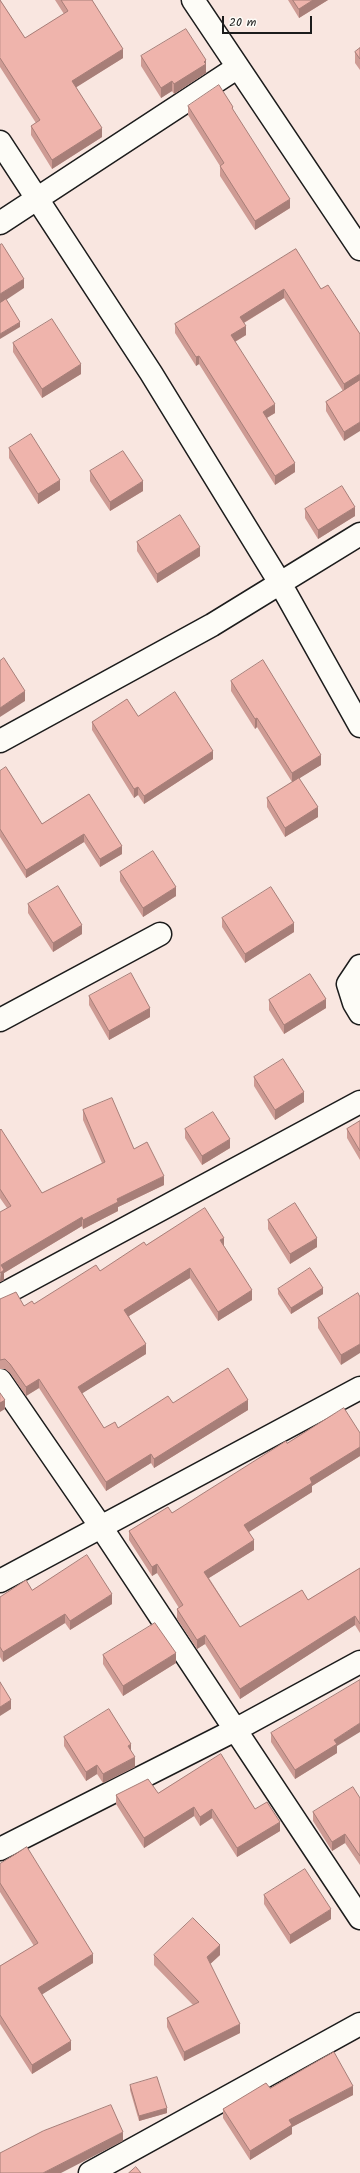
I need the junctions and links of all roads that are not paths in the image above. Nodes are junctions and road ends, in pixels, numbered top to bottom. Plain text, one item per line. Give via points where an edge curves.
1 (193, 0) edge
2 (238, 67) junction
3 (0, 142) edge
4 (36, 200) junction
5 (0, 224) edge
6 (360, 249) edge
7 (360, 534) edge
8 (280, 583) junction
9 (360, 726) edge
10 (0, 741) edge
11 (160, 934) dead end
12 (360, 966) edge
13 (360, 1013) edge
14 (0, 1020) edge
15 (360, 1102) edge
16 (0, 1296) edge
17 (0, 1380) edge
18 (360, 1388) edge
19 (101, 1527) junction
20 (0, 1581) edge
21 (360, 1662) edge
22 (234, 1730) junction
23 (0, 1849) edge
24 (359, 1916) edge
25 (360, 2024) edge
26 (90, 2173) edge

1 - 2 street
2 - 4 street
2 - 6 street
3 - 4 street
4 - 5 street
4 - 8 street via 151,373
7 - 8 street
8 - 9 street
8 - 10 street via 212,625
11 - 14 street
12 - 13 street via 348,984
15 - 16 street
17 - 19 street
18 - 19 street
19 - 20 street
19 - 22 street
21 - 22 street
22 - 23 street
22 - 24 street
25 - 26 street

